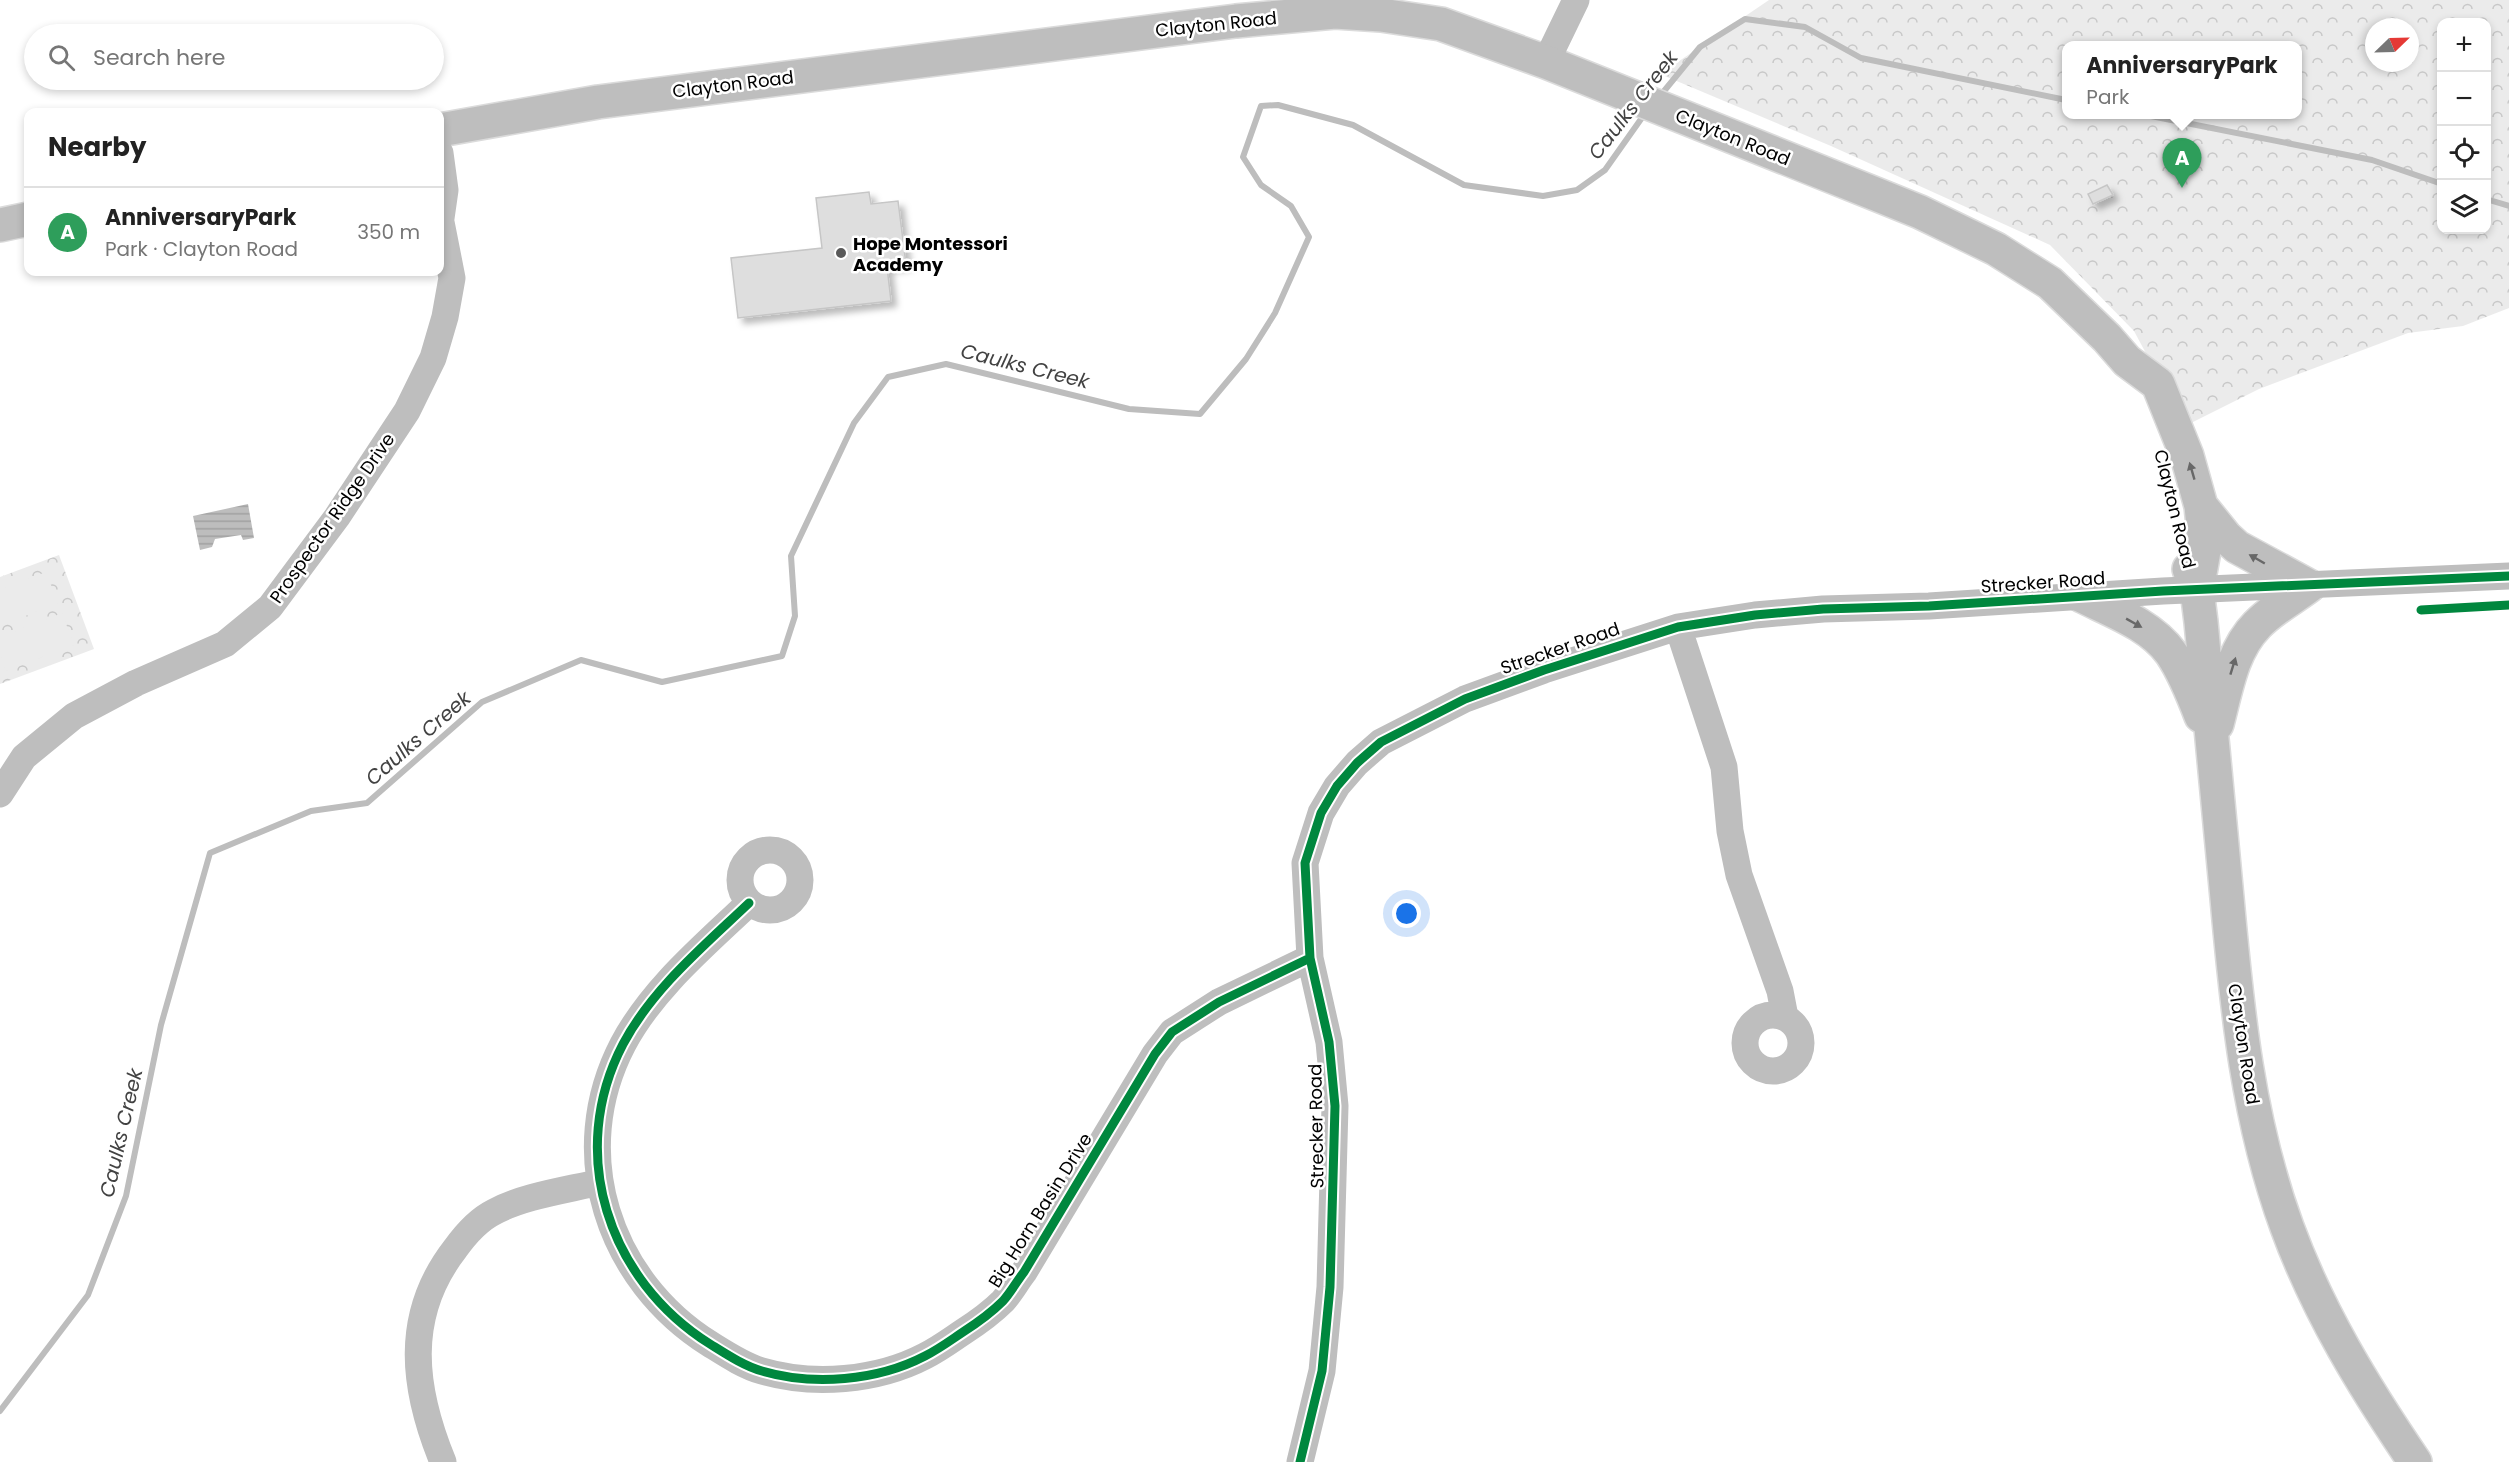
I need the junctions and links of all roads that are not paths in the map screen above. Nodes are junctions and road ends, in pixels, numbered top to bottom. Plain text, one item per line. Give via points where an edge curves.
1 (1576, 0) edge
2 (1546, 62) junction
3 (444, 129) edge
4 (24, 220) edge
5 (0, 225) edge
6 (444, 236) edge
7 (2127, 361) junction
8 (2201, 506) junction
9 (2509, 576) edge
10 (2309, 586) junction
11 (2197, 590) junction
12 (2082, 596) junction
13 (1678, 627) junction
14 (2212, 743) junction
15 (0, 794) edge
16 (749, 903) dead end
17 (1310, 958) junction
18 (1785, 1017) dead end
19 (600, 1182) junction
20 (443, 1462) edge
21 (1300, 1462) edge
22 (2415, 1462) edge

1 - 2 street
2 - 3 main road, Clayton Road via 1441,24 1335,12 1236,21 598,102
2 - 7 main road, Clayton Road via 1920,212 1996,249 2050,283
4 - 5 main road
6 - 15 street, Prospector Ridge Drive via 453,278 433,358 401,421 270,607 225,644 74,716 24,757
8 -> 7 main road, Clayton Road via 2187,456 2158,384
7 - 11 main road, Clayton Road via 2167,463 2178,502 2183,548
10 -> 8 main road via 2237,546
8 - 11 main road, Clayton Road via 2205,545
9 - 10 street, Strecker Road
10 - 11 street, Strecker Road
14 -> 10 main road via 2235,658 2249,633
11 - 12 street, Strecker Road
11 - 14 main road, Clayton Road
12 - 13 street, Strecker Road via 1823,609
12 -> 14 main road via 2140,625 2171,653
13 - 17 street, Strecker Road via 1465,699 1381,742 1357,763 1321,813 1305,863
13 - 18 street via 1724,767 1739,875 1780,991
14 - 22 main road, Clayton Road via 2236,1000 2262,1146 2287,1226 2323,1312 2363,1385
16 - 19 street, Big Horn Basin Drive via 668,980 622,1045 601,1103 597,1139
17 - 19 street, Big Horn Basin Drive via 1220,1002 1172,1032 1003,1301 924,1357 882,1372 800,1379 759,1371 691,1332 641,1282 622,1251 608,1218
17 - 21 street, Strecker Road via 1329,1042 1335,1106 1335,1186 1322,1371
19 - 20 street via 493,1212 478,1223 444,1264 421,1322 418,1351 422,1405

